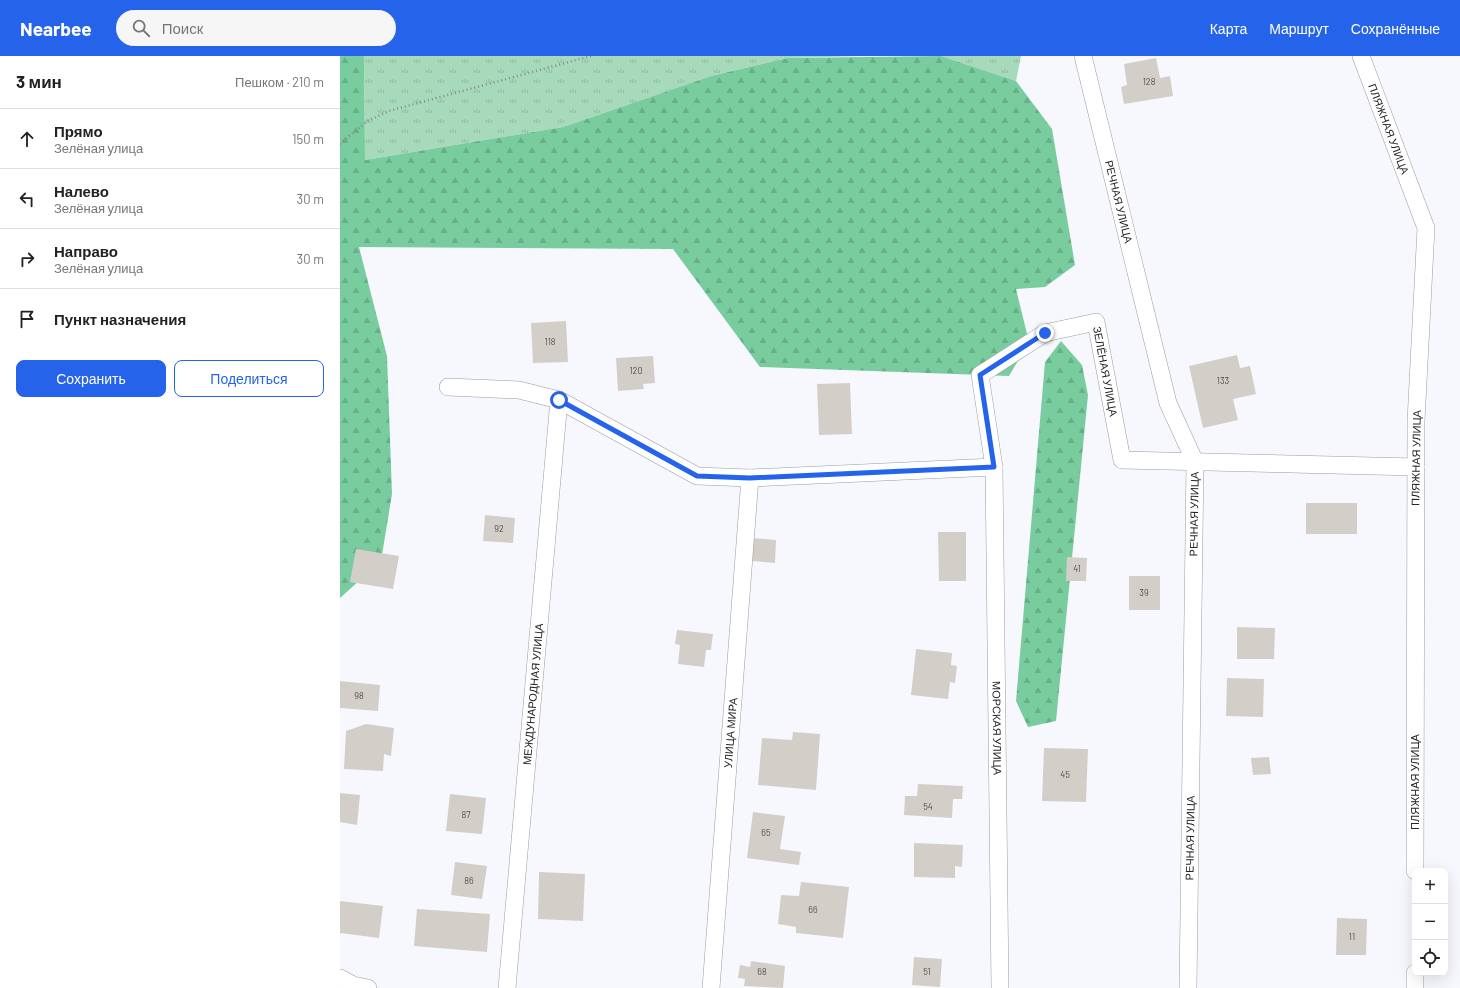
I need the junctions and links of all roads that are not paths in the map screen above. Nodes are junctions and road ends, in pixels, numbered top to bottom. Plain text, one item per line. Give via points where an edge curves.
1 (1083, 56) edge
2 (1361, 56) edge
3 (448, 387) dead end
4 (559, 400) junction
5 (1195, 462) junction
6 (994, 467) junction
7 (1416, 467) junction
8 (750, 478) junction
9 (1415, 868) edge
10 (1415, 976) edge
11 (340, 978) edge
12 (368, 988) edge
13 (507, 988) edge
14 (711, 988) edge
15 (1000, 988) edge
16 (1188, 988) edge
17 (1415, 988) edge

1 - 5 street, РЕЧНАЯ УЛИЦА via 1168,403
2 - 7 street, ПЛЯЖНАЯ УЛИЦА via 1426,228
3 - 4 street via 519,390
4 - 8 street via 697,476
4 - 13 street, МЕЖДУНАРОДНАЯ УЛИЦА
5 - 6 street, ЗЕЛЁНАЯ УЛИЦА via 1122,460 1096,322 1045,333 980,375
5 - 7 street, ЗЕЛЁНАЯ УЛИЦА
5 - 16 street, РЕЧНАЯ УЛИЦА
6 - 8 street
6 - 15 street, МОРСКАЯ УЛИЦА
7 - 9 street, ПЛЯЖНАЯ УЛИЦА
8 - 14 street, УЛИЦА МИРА
10 - 17 street
11 - 12 street via 353,985

